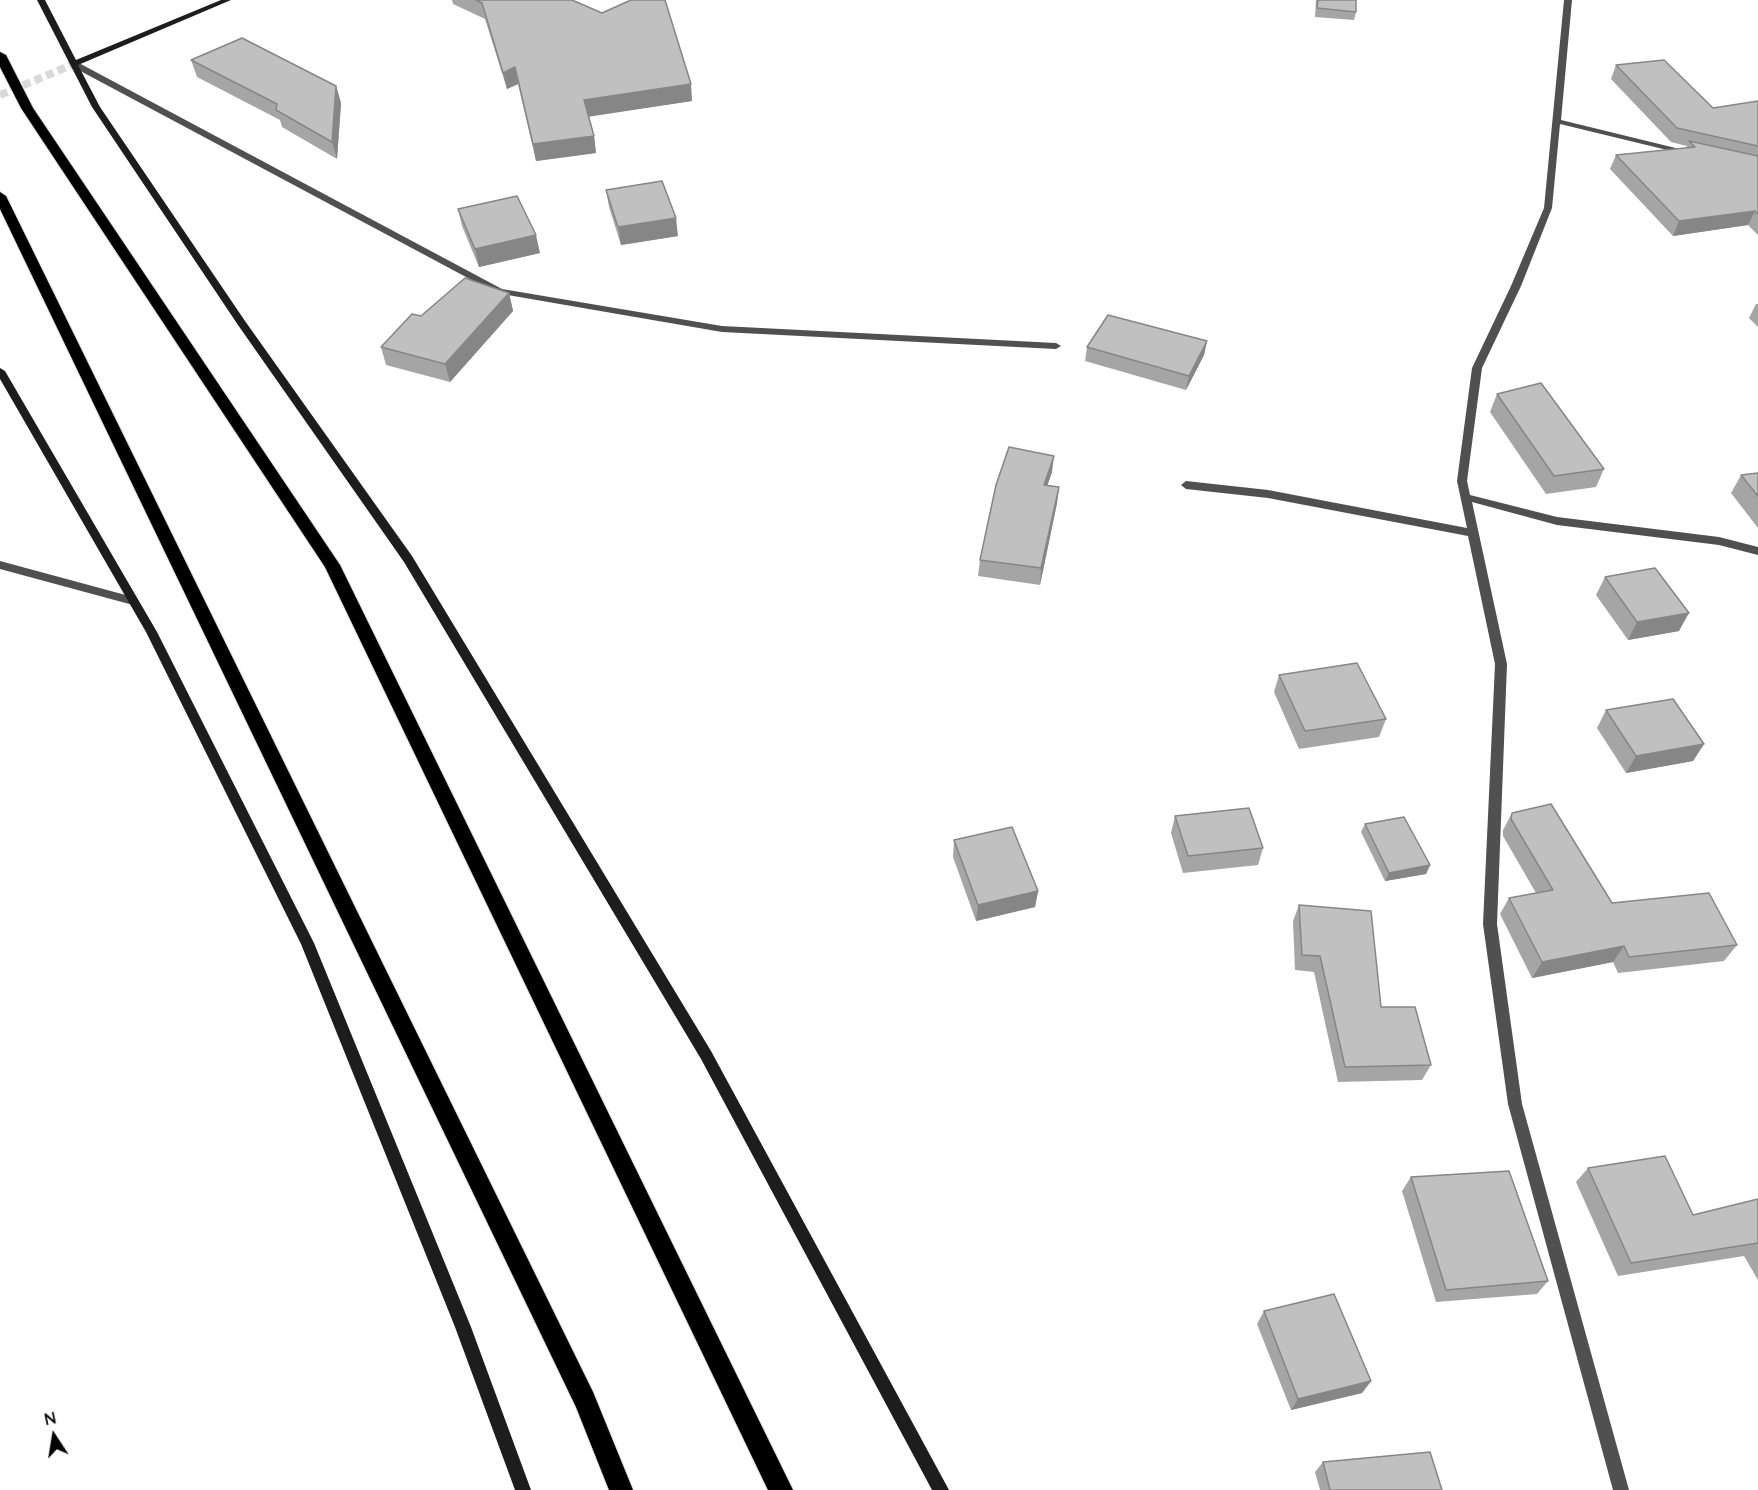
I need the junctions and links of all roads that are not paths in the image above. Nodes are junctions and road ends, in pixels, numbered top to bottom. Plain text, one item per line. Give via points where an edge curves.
1 (41, 0) edge
2 (227, 0) edge
3 (1568, 0) edge
4 (0, 55) edge
5 (74, 64) junction
6 (1556, 121) junction
7 (1702, 155) edge
8 (0, 196) edge
9 (1056, 346) dead end
10 (0, 371) edge
11 (1186, 485) dead end
12 (1465, 497) junction
13 (1472, 533) junction
14 (1758, 551) edge
15 (0, 565) edge
16 (133, 601) junction
17 (524, 1490) edge
18 (621, 1490) edge
19 (781, 1490) edge
20 (941, 1490) edge
21 (1622, 1490) edge

1 - 5 street
2 - 5 street
3 - 6 street
4 - 19 highway via 27,108 332,565
5 - 9 street via 499,291 722,330
5 - 20 street via 96,107 241,323 408,559 706,1055
6 - 7 street
6 - 12 street via 1548,208 1477,368 1462,481
8 - 18 highway via 585,1400
10 - 16 street
11 - 13 street via 1268,494
12 - 13 street
12 - 14 street via 1557,521 1719,541
13 - 21 street via 1501,664 1490,924 1515,1104
15 - 16 street
16 - 17 street via 308,943 463,1327

